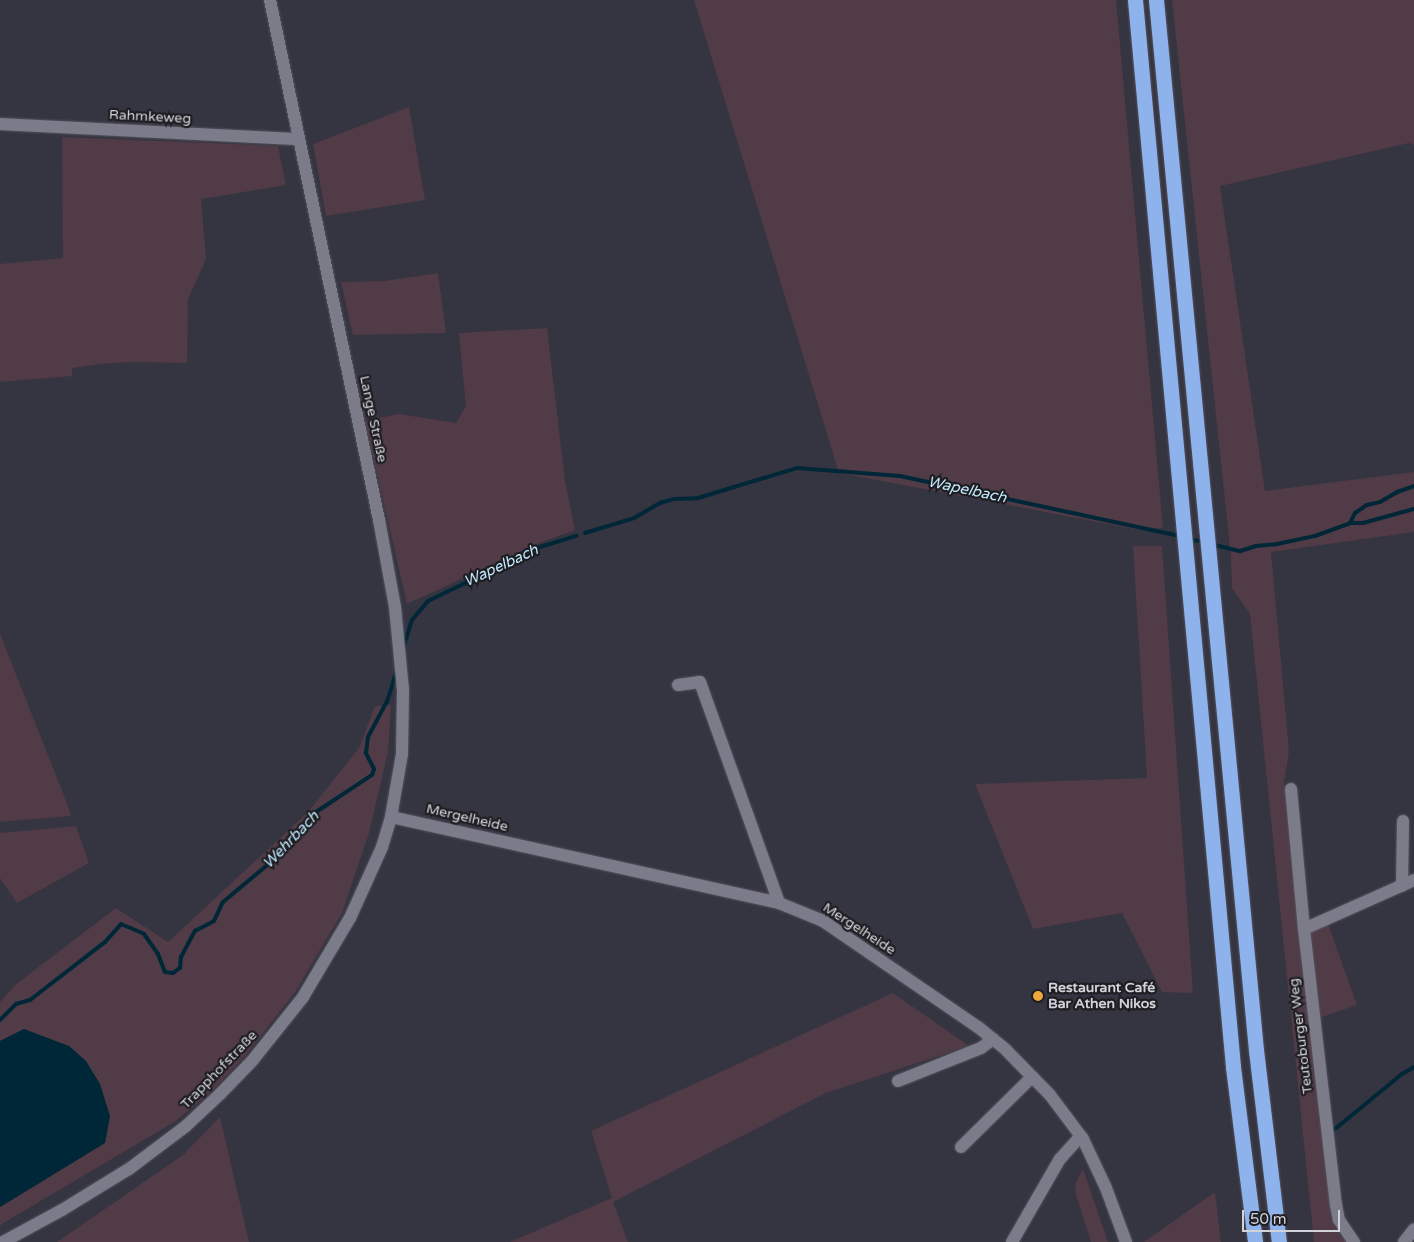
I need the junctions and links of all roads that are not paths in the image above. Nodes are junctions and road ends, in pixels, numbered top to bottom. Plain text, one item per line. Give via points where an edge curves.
1 (270, 0) edge
2 (1135, 0) edge
3 (1156, 0) edge
4 (0, 124) edge
5 (299, 139) junction
6 (678, 685) dead end
7 (1291, 789) dead end
8 (391, 817) junction
9 (1403, 821) dead end
10 (382, 847) joint
11 (1414, 880) edge
12 (1402, 886) junction
13 (779, 903) junction
14 (1304, 929) junction
15 (993, 1040) junction
16 (1032, 1077) junction
17 (898, 1081) dead end
18 (1081, 1136) junction
19 (961, 1147) dead end
20 (1414, 1229) edge
21 (3, 1242) edge
22 (1012, 1242) edge
23 (1126, 1242) edge
24 (1255, 1242) edge
25 (1279, 1242) edge
26 (1354, 1242) edge
27 (1404, 1242) edge

1 - 5 street, Lange Straße
2 - 24 highway via 1233,1067
3 - 25 highway via 1256,1050
4 - 5 street, Rahmkeweg
5 - 8 street, Lange Straße via 395,607 402,690 402,754
6 - 13 street via 700,682
7 - 14 street, Teutoburger Weg
8 - 10 street, Lange Straße
8 - 13 street, Mergelheide
9 - 12 street
10 - 21 street, Trapphofstraße via 350,918 303,997 220,1094 186,1126 129,1169
11 - 12 street
12 - 14 street
13 - 15 street, Mergelheide via 823,921
14 - 26 street, Teutoburger Weg via 1336,1205 1339,1220
15 - 16 street, Mergelheide
15 - 17 street via 981,1048
16 - 18 street, Mergelheide
16 - 19 street
18 - 22 street via 1060,1159
18 - 23 street, Mergelheide via 1106,1188
20 - 27 street

